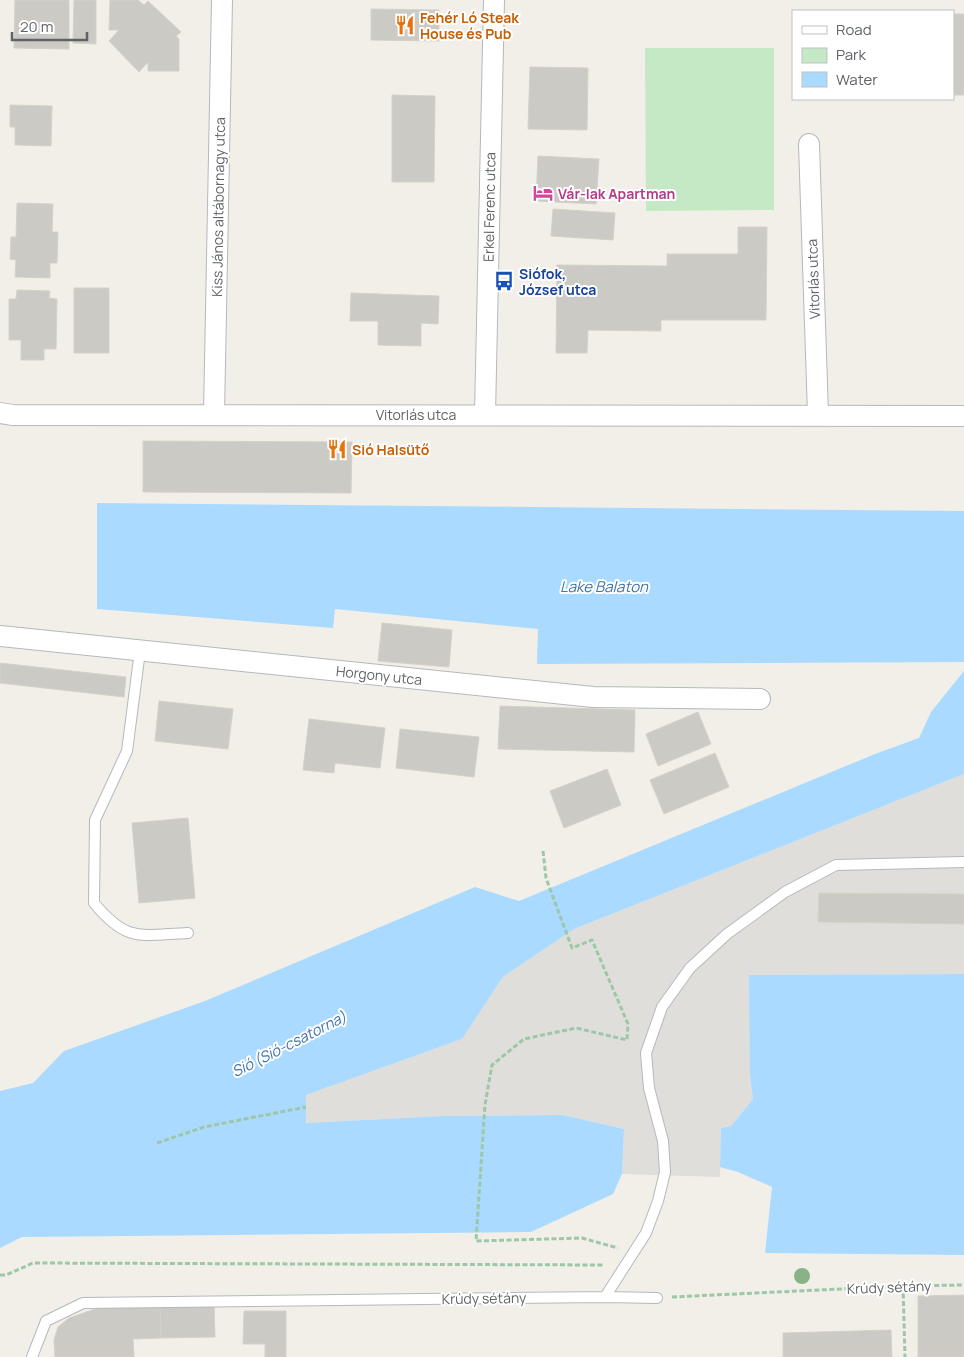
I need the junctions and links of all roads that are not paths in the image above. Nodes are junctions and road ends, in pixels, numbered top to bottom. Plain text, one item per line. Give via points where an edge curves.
1 (222, 0) edge
2 (494, 0) edge
3 (809, 144) dead end
4 (214, 414) junction
5 (485, 414) junction
6 (818, 414) junction
7 (4, 415) edge
8 (964, 416) edge
9 (0, 636) edge
10 (140, 651) junction
11 (760, 699) dead end
12 (964, 862) edge
13 (188, 932) dead end
14 (604, 1297) junction
15 (657, 1298) road end
16 (32, 1357) edge

1 - 4 street, Kiss János altábornagy utca
2 - 5 street, Erkel Ferenc utca
3 - 6 street, Vitorlás utca
4 - 5 street, Vitorlás utca
4 - 7 street, Vitorlás utca
5 - 6 street, Vitorlás utca
6 - 8 street, Vitorlás utca
9 - 10 street, Horgony utca
10 - 11 street, Horgony utca via 593,697
10 - 13 lane via 127,750 95,820 94,903 110,922 134,935
12 - 14 lane via 836,865 785,892 727,934 690,968 662,1008 646,1053 649,1088 663,1141 666,1172 646,1233
14 - 15 lane, Krúdy sétány
14 - 16 lane, Krúdy sétány via 83,1302 46,1321

